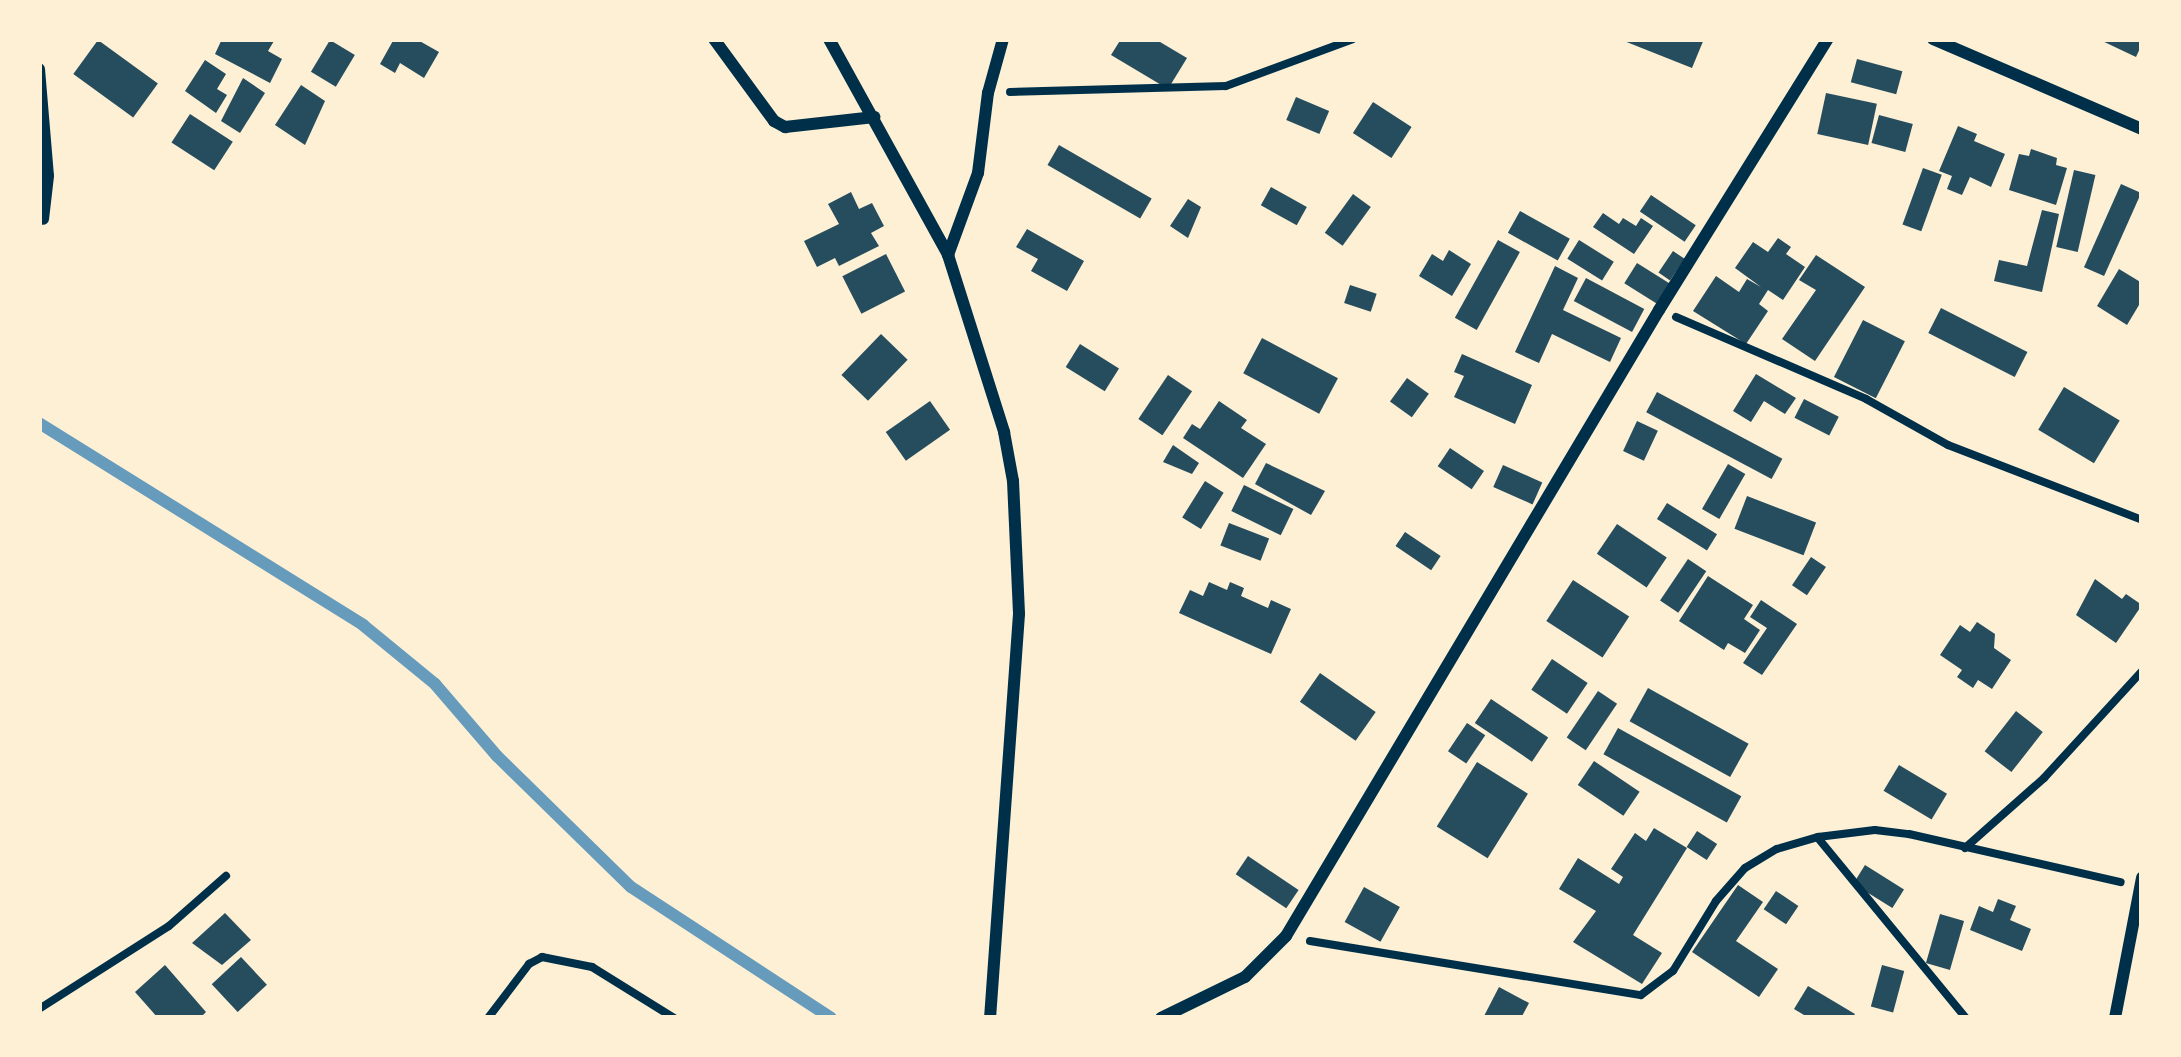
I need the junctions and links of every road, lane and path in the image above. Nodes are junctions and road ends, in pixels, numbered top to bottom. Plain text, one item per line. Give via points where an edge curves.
1 (714, 39) edge
2 (829, 39) edge
3 (1003, 39) edge
4 (1353, 39) edge
5 (1828, 39) edge
6 (1933, 39) edge
7 (39, 69) edge
8 (988, 93) junction
9 (874, 117) junction
10 (2142, 129) edge
11 (43, 219) dead end
12 (948, 255) junction
13 (1658, 310) junction
14 (2142, 520) edge
15 (2142, 671) edge
16 (1817, 838) junction
17 (1963, 849) junction
18 (226, 876) dead end
19 (2141, 882) edge
20 (1286, 936) junction
21 (39, 1009) edge
22 (488, 1018) edge
23 (674, 1018) edge
24 (990, 1018) edge
25 (1160, 1018) edge
26 (1966, 1018) edge
27 (2114, 1018) edge

1 - 9 street via 785,127
2 - 9 street
3 - 8 street
4 - 8 path via 1226,86
5 - 13 street
6 - 10 street
7 - 11 street via 48,176
8 - 12 street via 978,173
9 - 12 street
12 - 24 street via 1004,432 1015,514 1019,614
13 - 14 path via 1865,398 1948,445
13 - 20 street
15 - 17 path via 2044,778
16 - 17 path via 1875,830
16 - 20 path via 1745,868 1662,984 1641,994
16 - 26 path
17 - 19 path
18 - 21 path via 170,926
19 - 27 street
20 - 25 street via 1245,977
22 - 23 path via 542,958 592,967

